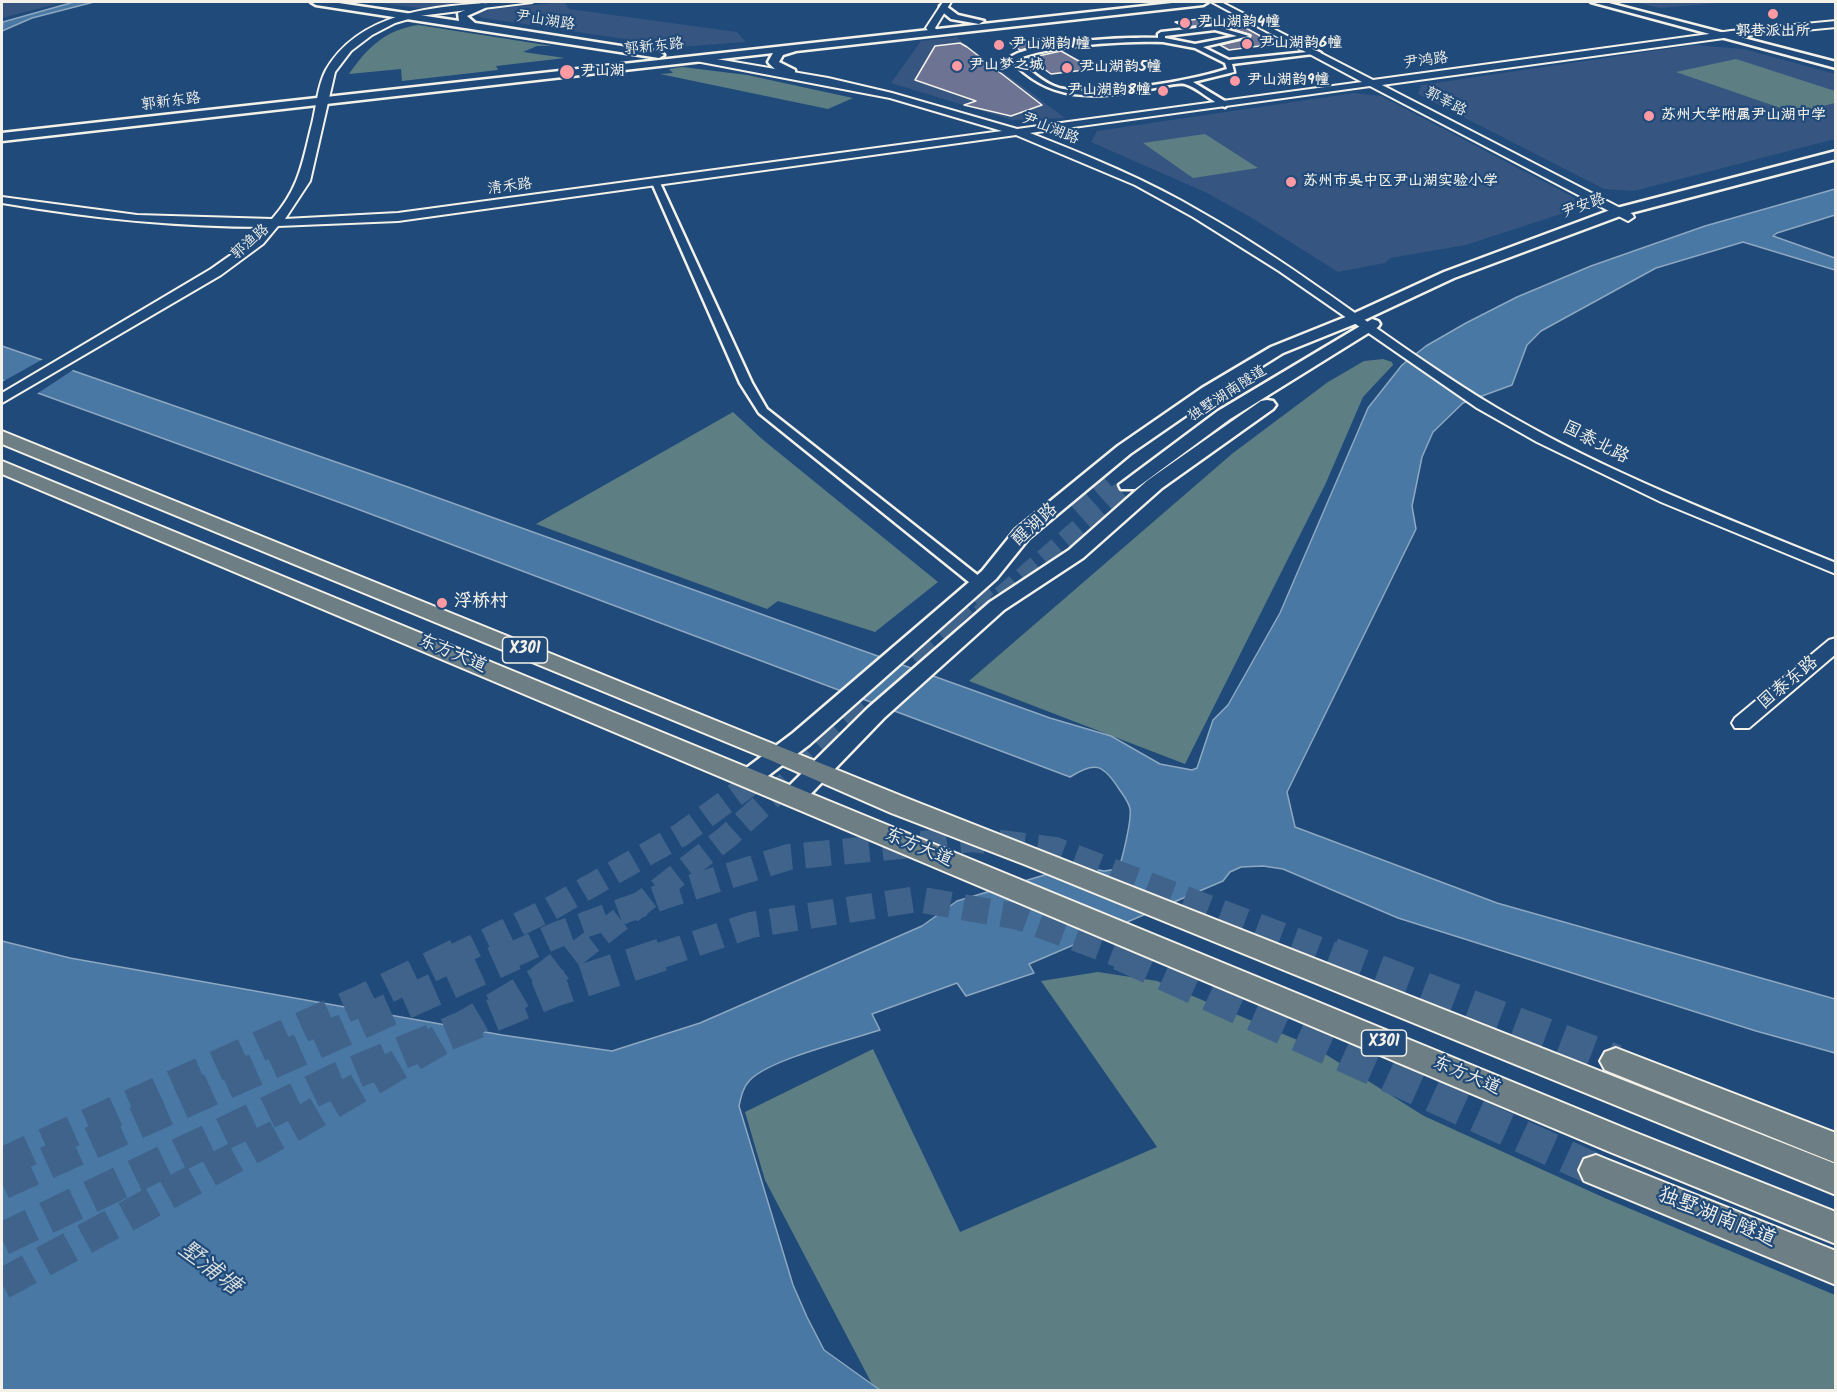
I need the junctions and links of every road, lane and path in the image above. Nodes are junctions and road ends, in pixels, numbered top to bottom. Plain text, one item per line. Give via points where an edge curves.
1 (316, 2) edge
2 (330, 2) edge
3 (528, 2) edge
4 (1171, 2) edge
5 (1203, 2) edge
6 (1216, 2) edge
7 (1596, 2) edge
8 (1606, 2) edge
9 (945, 5) edge
10 (482, 6) junction
11 (405, 15) junction
12 (1004, 20) junction
13 (470, 23) junction
14 (1836, 24) edge
15 (932, 30) junction
16 (1728, 35) junction
17 (1164, 40) junction
18 (588, 44) junction
19 (1196, 46) junction
20 (797, 47) junction
21 (1317, 53) junction
22 (676, 57) junction
23 (695, 57) junction
24 (1228, 62) junction
25 (1836, 63) edge
26 (565, 69) junction
27 (790, 72) junction
28 (1187, 82) junction
29 (1377, 84) junction
30 (325, 98) junction
31 (1225, 105) junction
32 (2, 132) edge
33 (1021, 133) junction
34 (2, 137) edge
35 (1836, 155) edge
36 (1836, 160) edge
37 (656, 183) junction
38 (2, 200) edge
39 (1623, 215) junction
40 (275, 223) junction
41 (1361, 323) junction
42 (2, 399) edge
43 (2, 437) edge
44 (2, 466) edge
45 (1108, 482) tunnel mouth
46 (1128, 485) tunnel mouth
47 (1836, 570) edge
48 (980, 584) junction
49 (1836, 644) edge
50 (1742, 723) dead end
51 (779, 754) junction
52 (819, 771) junction
53 (749, 778) junction
54 (793, 797) junction
55 (1616, 1061) tunnel mouth
56 (1836, 1148) edge
57 (1596, 1170) tunnel mouth
58 (1836, 1180) edge
59 (1836, 1228) edge
60 (1836, 1269) edge

1 - 11 main road, 尹山湖路
2 - 11 main road, 尹山湖路
3 - 10 street, 郭渔路
4 - 12 main road, 郭新东路
5 - 15 main road, 郭新东路
6 - 21 street, 郭莘路
7 - 16 main road
8 - 16 main road
9 - 12 main road via 951,15 961,18
9 - 15 street
10 - 11 street, 郭渔路
10 - 13 main road via 462,15
11 - 13 main road, 尹山湖路
11 - 18 main road, 尹山湖路
11 - 30 street, 郭渔路 via 371,30 348,47 330,72
12 - 15 main road, 郭新东路
13 - 23 main road, 尹山湖路
14 - 16 street, 尹鸿路
15 - 20 main road, 郭新东路
15 - 23 main road, 郭新东路
16 - 25 main road
16 - 29 street, 尹鸿路
17 - 19 street
17 - 19 street via 1161,34 1215,28 1246,36
17 - 28 street via 1061,46 1012,58 1056,90 1070,92
18 - 22 main road, 尹山湖路
18 - 26 main road via 600,50 601,56 588,64
19 - 24 street
20 - 23 main road, 郭新东路
20 - 27 main road via 773,58 774,65
21 - 24 street
21 - 29 street, 郭莘路
22 - 23 main road, 郭新东路
22 - 26 main road, 郭新东路
23 - 27 street, 尹山湖路
23 - 30 main road, 郭新东路
24 - 28 street via 1231,70
26 - 30 main road, 郭新东路
27 - 33 street, 尹山湖路 via 896,95
28 - 31 street
29 - 31 street, 尹鸿路
29 - 39 street, 郭莘路
30 - 32 main road, 郭新东路
30 - 34 main road, 郭新东路
30 - 40 street, 郭渔路 via 304,181
31 - 33 street, 尹鸿路
33 - 37 street, 清禾路
33 - 41 street, 尹山湖路 via 1126,178 1196,214
35 - 39 main road, 尹安路
36 - 39 main road, 尹安路
37 - 40 street, 清禾路 via 398,217
37 - 48 street via 746,382 763,411
38 - 40 street, 清禾路 via 130,218
39 - 41 main road, 尹安路
40 - 42 street, 郭渔路 via 259,241 216,272
41 - 45 main road, 独墅湖南隧道 via 1282,361 1188,420
41 - 46 main road, 独墅湖南隧道
41 - 47 street, 国泰北路 via 1479,402 1601,470
41 - 48 main road, 醒湖路 via 1276,350 1208,392 1124,450 1022,534
41 - 52 main road via 1293,386 1155,484 1076,554 997,606 876,713
43 - 51 main road, 东方大道 / X301
44 - 53 main road, 东方大道 / X301
48 - 51 main road, 醒湖路
49 - 50 street, 国泰东路
51 - 52 main road, 东方大道 / X301
51 - 53 main road, 醒湖路
52 - 54 main road
52 - 58 main road, 东方大道 / X301
53 - 54 main road, 东方大道 / X301
54 - 59 main road, 东方大道 / X301
55 - 56 main road
57 - 60 main road, 独墅湖南隧道

